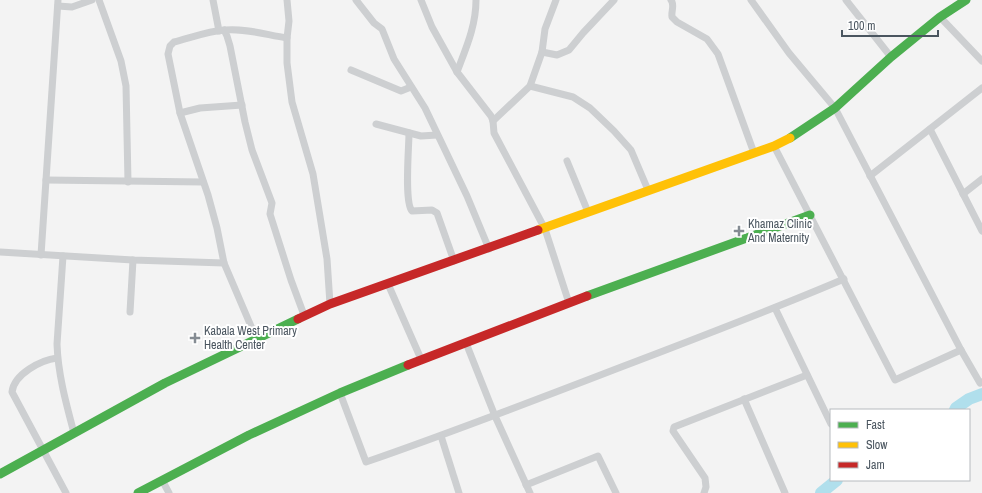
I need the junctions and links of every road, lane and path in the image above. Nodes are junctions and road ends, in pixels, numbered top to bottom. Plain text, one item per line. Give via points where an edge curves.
1 (92, 0) edge
2 (99, 0) edge
3 (213, 0) edge
4 (288, 0) edge
5 (356, 0) edge
6 (421, 0) edge
7 (476, 0) edge
8 (556, 0) edge
9 (614, 0) edge
10 (671, 0) edge
11 (751, 0) edge
12 (846, 0) edge
13 (966, 0) edge
14 (58, 3) edge
15 (940, 17) junction
16 (222, 30) junction
17 (287, 38) junction
18 (542, 52) junction
19 (891, 57) junction
20 (982, 61) edge
21 (350, 70) dead end
22 (457, 72) junction
23 (530, 86) junction
24 (411, 87) junction
25 (982, 88) edge
26 (242, 105) junction
27 (835, 108) junction
28 (180, 113) junction
29 (493, 122) junction
30 (376, 124) dead end
31 (930, 129) junction
32 (409, 133) junction
33 (437, 135) junction
34 (774, 146) junction
35 (754, 153) junction
36 (567, 161) dead end
37 (870, 176) junction
38 (982, 178) edge
39 (46, 180) junction
40 (128, 182) junction
41 (203, 182) junction
42 (648, 190) junction
43 (963, 194) junction
44 (588, 212) junction
45 (810, 215) junction
46 (544, 229) junction
47 (982, 231) edge
48 (489, 249) junction
49 (0, 252) edge
50 (42, 255) junction
51 (63, 256) junction
52 (133, 260) junction
53 (454, 261) junction
54 (224, 263) junction
55 (844, 279) junction
56 (388, 284) junction
57 (569, 303) junction
58 (330, 304) junction
59 (775, 308) junction
60 (130, 312) dead end
61 (304, 315) junction
62 (256, 338) junction
63 (466, 344) junction
64 (961, 350) junction
65 (58, 358) junction
66 (421, 359) junction
67 (807, 375) junction
68 (982, 382) edge
69 (340, 393) junction
70 (744, 399) junction
71 (495, 416) junction
72 (830, 422) edge
73 (74, 433) junction
74 (441, 436) junction
75 (42, 450) junction
76 (0, 474) edge
77 (162, 480) junction
78 (526, 485) junction
79 (66, 493) edge
80 (138, 493) edge
81 (169, 493) edge
82 (459, 493) edge
83 (530, 493) edge
84 (616, 493) edge
85 (704, 493) edge
86 (785, 493) edge

1 - 14 street via 72,7
2 - 40 street via 121,61 126,86
3 - 16 street
4 - 17 street
5 - 24 street via 382,29 394,59
6 - 22 street via 432,27
7 - 22 street via 472,32
8 - 18 street via 545,29
9 - 18 street via 569,50 557,55
10 - 35 street via 672,17 706,39 718,54
11 - 27 street via 789,53
12 - 19 street
13 - 15 street
14 - 39 street
15 - 19 street
15 - 20 street
16 - 17 street via 246,30
16 - 26 street via 230,46
16 - 28 street via 174,42 170,46 168,54
17 - 58 street via 292,102 313,174 327,260
18 - 23 street
19 - 27 street
21 - 24 street via 401,91
22 - 29 street
23 - 29 street
23 - 42 street via 573,97 590,108 631,150
24 - 33 street via 425,108
25 - 31 street
26 - 28 street via 200,108
26 - 61 street via 252,150 272,203 270,214 277,238
27 - 34 street
27 - 37 street
28 - 41 street
29 - 46 street via 494,133
30 - 32 street
31 - 37 street
31 - 43 street
32 - 33 street via 421,136
32 - 53 street via 409,208 412,211 432,210 437,213
33 - 48 street
34 - 35 street
34 - 45 street
35 - 42 street
36 - 44 street
37 - 64 street
38 - 43 street
39 - 40 street
39 - 50 street
40 - 41 street
41 - 54 street via 217,228
42 - 44 street
43 - 47 street
44 - 46 street
45 - 55 street
45 - 57 street
46 - 48 street
46 - 57 street
48 - 53 street
49 - 50 street
50 - 51 street
51 - 52 street
51 - 65 street
52 - 54 street
52 - 60 street
53 - 56 street
54 - 62 street
55 - 59 street
55 - 64 street via 895,380
56 - 58 street
56 - 66 street
57 - 63 street
58 - 61 street
59 - 67 street
59 - 71 street
61 - 62 street
62 - 73 street via 165,383
63 - 66 street
63 - 71 street
64 - 68 street via 980,383
65 - 73 street via 63,392
65 - 75 street via 31,368 12,385 14,399
66 - 69 street
67 - 70 street
67 - 72 street
69 - 74 street via 366,462
69 - 77 street via 249,435
70 - 85 street via 677,425 673,429 705,478
70 - 86 street
71 - 74 street
71 - 78 street
73 - 75 street
74 - 82 street
75 - 76 street
75 - 79 street
77 - 80 street
77 - 81 street
78 - 83 street
78 - 84 street via 598,456

